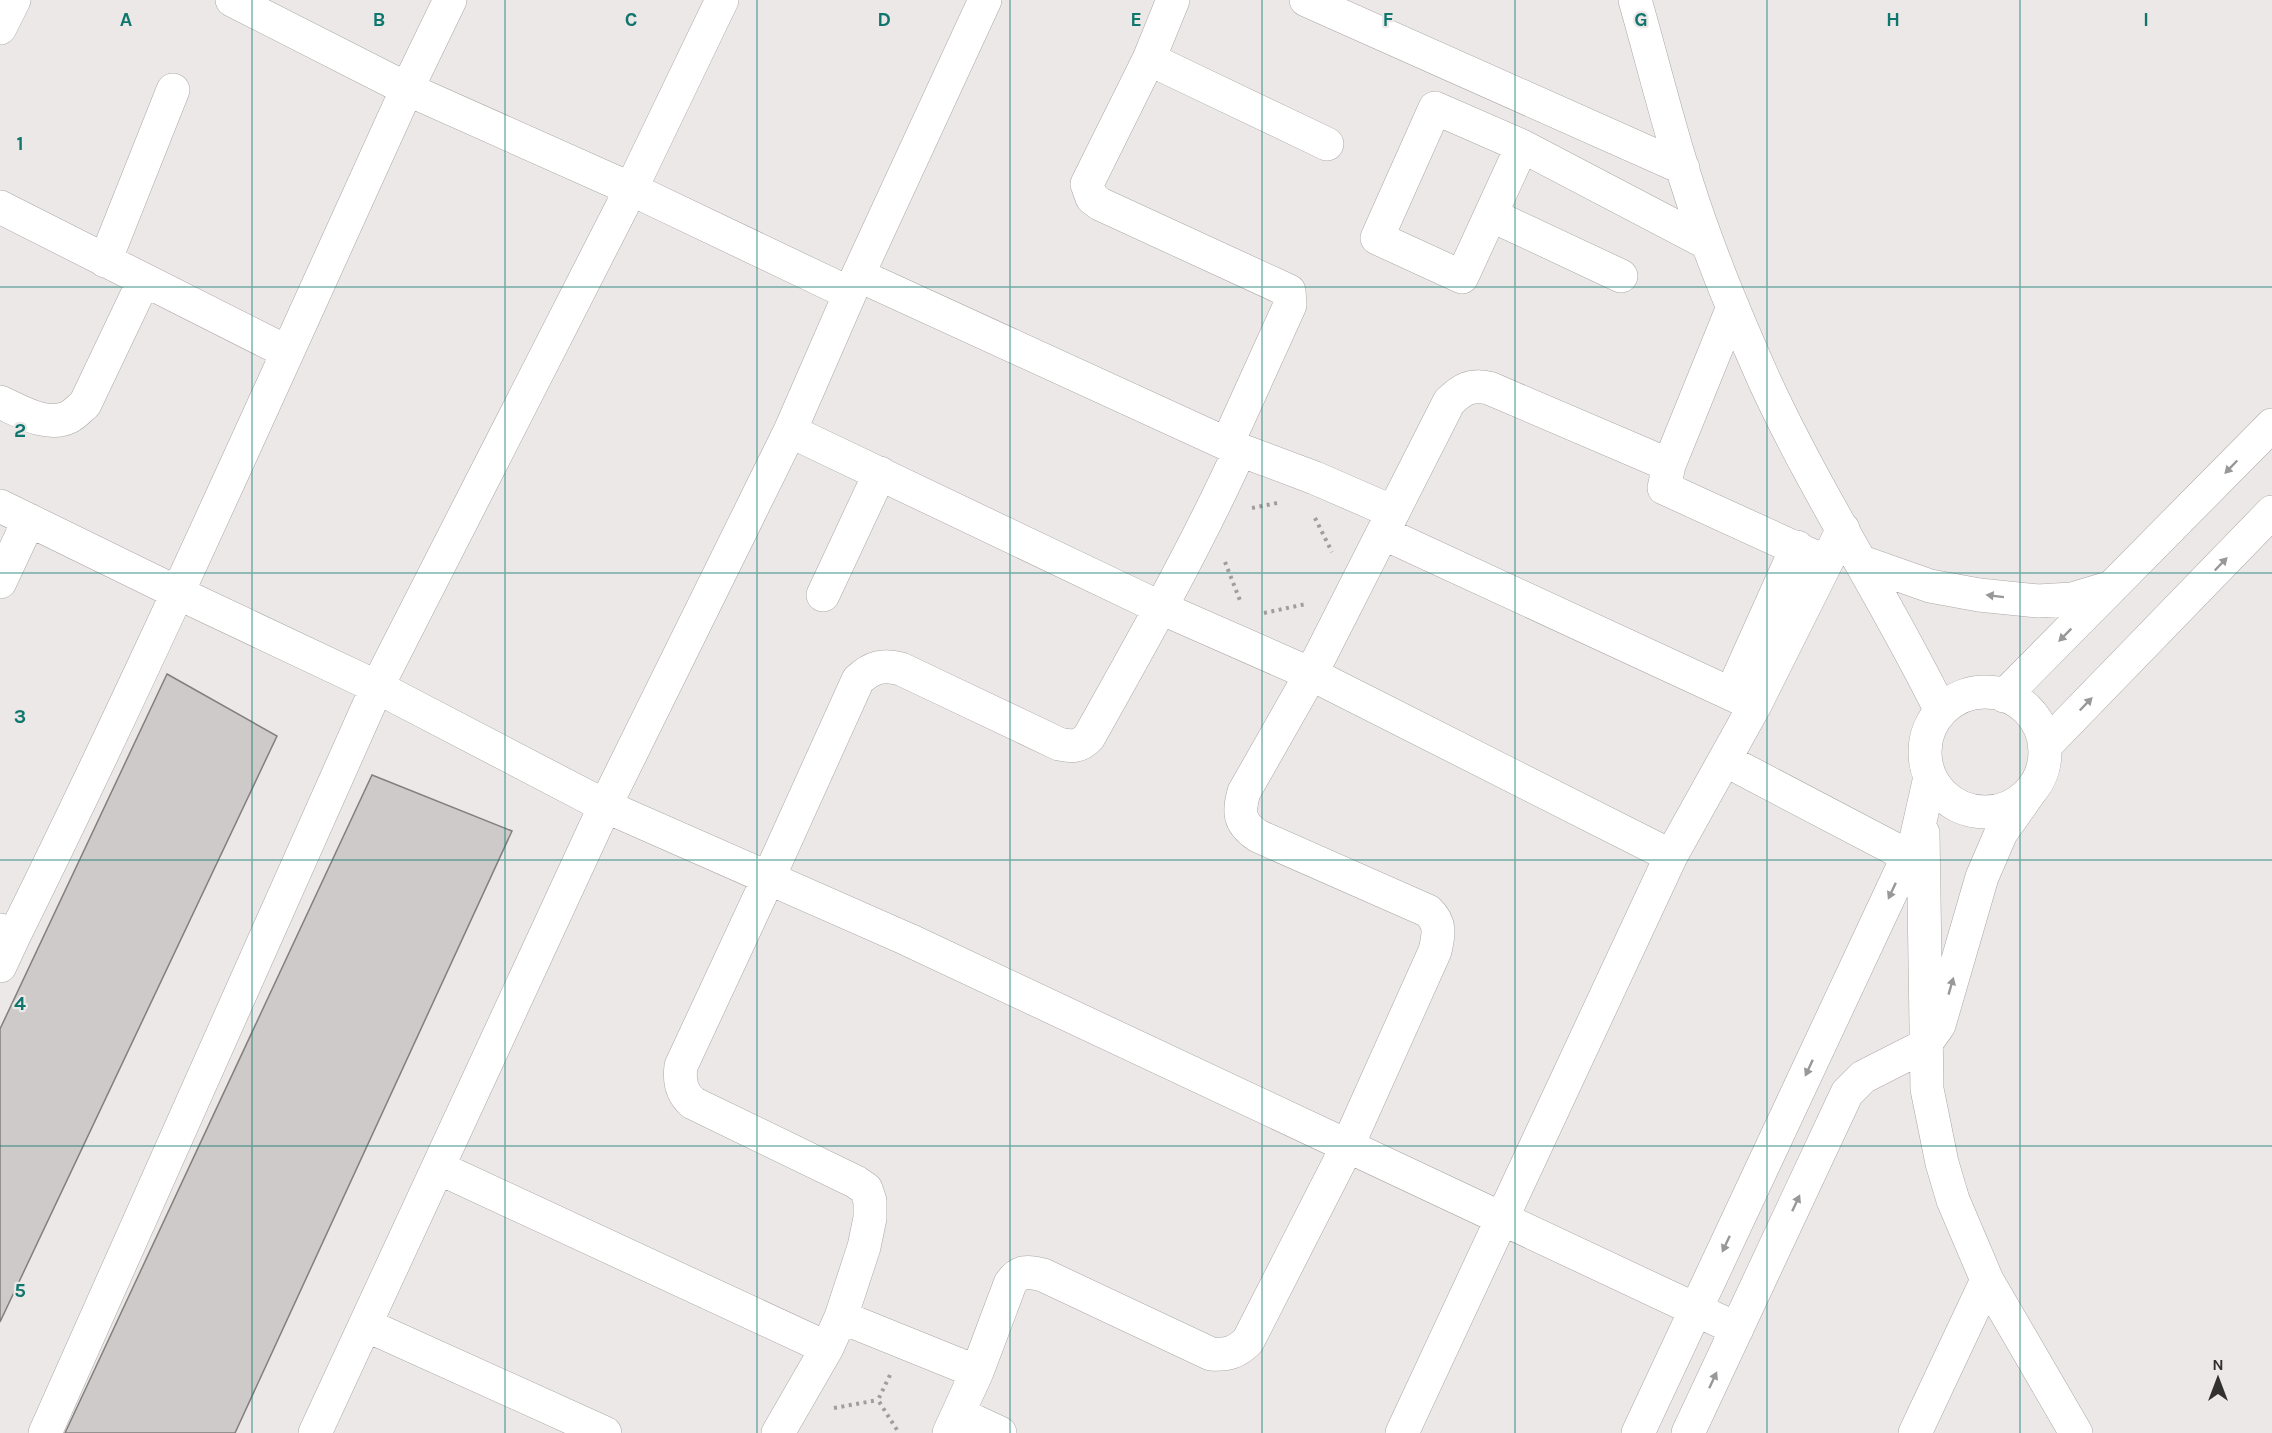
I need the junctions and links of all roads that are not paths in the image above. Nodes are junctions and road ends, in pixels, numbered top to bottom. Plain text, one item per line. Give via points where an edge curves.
1 (14, 0) edge
2 (232, 0) edge
3 (450, 0) edge
4 (722, 0) edge
5 (985, 0) edge
6 (1173, 0) edge
7 (1306, 0) edge
8 (1635, 0) edge
9 (0, 28) edge
10 (1149, 59) junction
11 (1452, 67) junction
12 (407, 89) junction
13 (173, 90) dead end
14 (1435, 108) junction
15 (1327, 144) dead end
16 (1522, 146) junction
17 (1683, 168) junction
18 (630, 189) junction
19 (0, 207) edge
20 (1491, 215) junction
21 (1707, 243) junction
22 (105, 261) junction
23 (1621, 276) dead end
24 (144, 280) junction
25 (853, 284) junction
26 (1733, 307) junction
27 (287, 352) junction
28 (0, 402) edge
29 (2272, 425) edge
30 (790, 431) junction
31 (1234, 447) junction
32 (1669, 465) junction
33 (880, 473) junction
34 (0, 506) edge
35 (2272, 512) edge
36 (29, 520) junction
37 (1388, 523) junction
38 (1843, 529) junction
39 (1797, 547) junction
40 (1826, 562) junction
41 (1862, 562) junction
42 (0, 582) edge
43 (2114, 587) junction
44 (178, 593) junction
45 (823, 595) dead end
46 (1161, 608) junction
47 (1311, 674) junction
48 (377, 687) junction
49 (2004, 696) junction
50 (1743, 699) junction
51 (1941, 711) junction
52 (2045, 746) junction
53 (1725, 760) junction
54 (1930, 777) junction
55 (2030, 792) junction
56 (605, 806) junction
57 (1922, 810) junction
58 (1671, 856) junction
59 (1908, 856) junction
60 (768, 879) junction
61 (7, 933) edge
62 (0, 966) edge
63 (1924, 1046) junction
64 (1347, 1147) junction
65 (439, 1168) junction
66 (1503, 1219) junction
67 (1988, 1280) junction
68 (1696, 1309) junction
69 (840, 1317) junction
70 (366, 1325) junction
71 (1737, 1329) junction
72 (827, 1348) junction
73 (977, 1372) junction
74 (954, 1424) edge
75 (45, 1433) edge
76 (315, 1433) edge
77 (605, 1433) edge
78 (778, 1433) edge
79 (1000, 1433) edge
80 (1402, 1433) edge
81 (1638, 1433) edge
82 (1688, 1433) edge
83 (1915, 1433) edge
84 (2076, 1433) edge

1 - 9 street
2 - 12 street
3 - 12 street
4 - 18 street
5 - 25 street
6 - 10 street
7 - 11 street
8 - 17 street
10 - 15 street
10 - 31 street via 1087,184 1092,198 1284,288 1291,298
11 - 14 street
11 - 17 street
12 - 18 street
12 - 27 street
13 - 22 street
14 - 16 street
14 - 20 street via 1377,238 1462,277
16 - 20 street
16 - 21 street
17 - 21 street
18 - 25 street
18 - 48 street
19 - 22 street
20 - 23 street
21 - 26 street
22 - 24 street
24 - 27 street
24 - 28 street via 85,404 70,416 52,421 29,416
25 - 30 street
25 - 31 street
26 - 32 street
26 - 38 street via 1771,394
27 - 44 street
29 -> 43 street
30 - 33 street
30 - 56 street
31 - 37 street
31 - 46 street via 1209,518
32 - 37 street via 1489,388 1466,387 1449,402
32 - 39 street via 1664,488
33 - 45 street
33 - 46 street
34 - 36 street
52 -> 35 street
36 - 42 street
36 - 44 street
37 - 47 street
37 - 50 street
38 - 40 street
38 - 41 street
39 - 40 street
39 - 50 street
40 - 50 street
43 -> 41 street via 2072,599 2038,602 1930,586
41 - 51 street
43 -> 49 street
44 - 48 street
44 - 61 street via 126,705
46 - 47 street via 1241,628
46 - 60 street via 1089,737 1076,746 1059,744 901,669 879,666 868,671 858,680
47 - 58 street
47 - 64 street via 1244,792 1239,809 1244,822 1258,836 1428,911 1438,926 1435,951
48 - 56 street
48 - 75 street
49 - 51 street via 1988,692 1970,694
49 - 52 street via 2032,715
50 - 53 street
51 - 54 street via 1926,742 1925,760
52 - 55 street via 2040,778
53 - 58 street
53 - 59 street
54 - 55 street via 1941,794 1958,806 1978,812 1999,811
54 - 57 street
63 -> 55 street via 1939,1025 1982,877 2001,833
56 - 60 street
56 - 65 street
57 - 59 street
57 - 63 street
58 - 66 street
59 -> 68 street
60 - 64 street via 909,940
60 - 69 street via 681,1066 680,1084 693,1103 866,1189 870,1201 868,1228
61 - 62 street
63 - 67 street via 1927,1089 1942,1163 1953,1200
71 -> 63 street via 1847,1093 1863,1077
64 - 66 street
64 - 73 street via 1255,1328 1239,1350 1226,1355 1211,1354 1043,1275 1023,1272 1015,1275 1010,1284
65 - 70 street
65 - 72 street
66 - 68 street
66 - 80 street
67 - 83 street
67 - 84 street
68 - 71 street
68 - 81 street
69 - 72 street
69 - 73 street
70 - 76 street
70 - 77 street
82 -> 71 street
72 - 78 street
73 - 74 street
74 - 79 street

